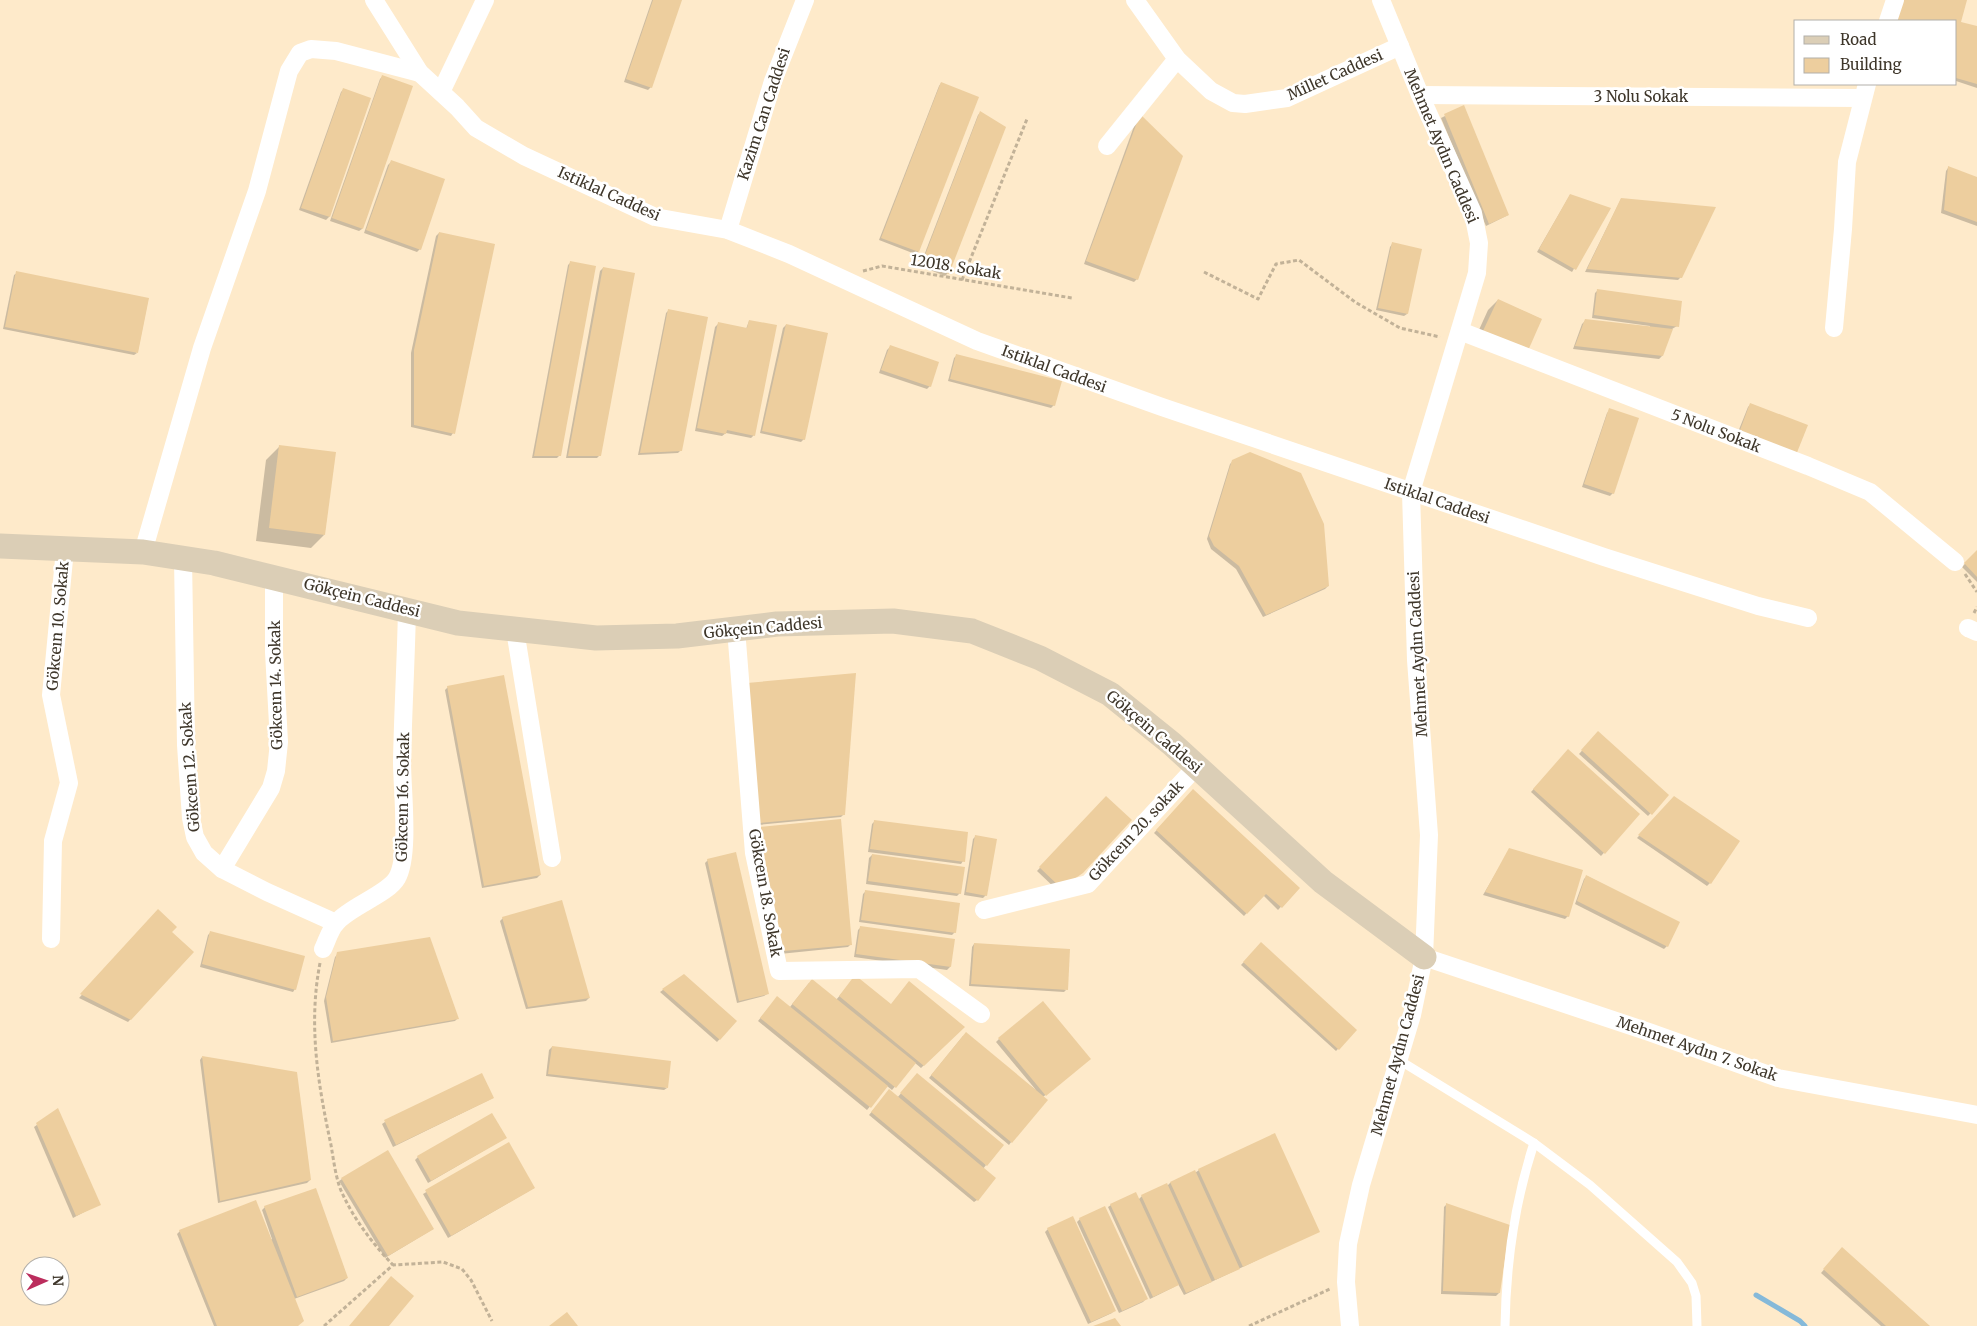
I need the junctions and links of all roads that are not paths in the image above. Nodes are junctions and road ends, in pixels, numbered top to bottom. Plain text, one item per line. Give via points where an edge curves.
1 (374, 0) edge
2 (485, 0) edge
3 (805, 0) edge
4 (1135, 0) edge
5 (1381, 0) edge
6 (1895, 0) edge
7 (1888, 20) edge
8 (1400, 46) junction
9 (1177, 59) junction
10 (420, 73) junction
11 (1865, 91) edge
12 (440, 92) junction
13 (1420, 95) junction
14 (1107, 146) dead end
15 (728, 230) junction
16 (1834, 328) dead end
17 (1459, 336) junction
18 (1411, 492) junction
19 (0, 546) edge
20 (64, 549) junction
21 (143, 552) junction
22 (183, 558) junction
23 (1954, 562) road end
24 (274, 577) junction
25 (407, 610) junction
26 (1808, 618) dead end
27 (736, 629) junction
28 (515, 630) junction
29 (1196, 767) junction
30 (552, 858) dead end
31 (222, 869) junction
32 (984, 910) dead end
33 (336, 923) junction
34 (51, 939) dead end
35 (323, 949) road end
36 (1424, 958) junction
37 (981, 1014) dead end
38 (1399, 1060) junction
39 (1977, 1115) edge
40 (1534, 1143) junction
41 (1350, 1326) edge
42 (1505, 1326) edge
43 (1697, 1326) edge

1 - 10 street, Istiklal Caddesi
2 - 12 street
3 - 15 street, Kazim Can Caddesi via 773,81
4 - 9 street, Millet Caddesi
5 - 8 street, Mehmet Aydın Caddesi
6 - 7 street
8 - 9 street, Millet Caddesi via 1287,98 1245,104 1233,103 1211,91
8 - 13 street, Mehmet Aydın Caddesi
9 - 14 street
10 - 12 street, Istiklal Caddesi
10 - 21 street via 336,51 311,49 300,54 289,71 257,191 202,348
11 - 13 street, 3 Nolu Sokak
11 - 16 street via 1847,162
12 - 15 street, Istiklal Caddesi via 476,128 524,156 655,217
13 - 17 street, Mehmet Aydın Caddesi via 1473,213 1479,243 1477,273
15 - 18 street, Istiklal Caddesi via 789,254 977,342
17 - 18 street, Mehmet Aydın Caddesi
17 - 23 street, 5 Nolu Sokak via 1870,492
18 - 26 street, Istiklal Caddesi via 1740,600
18 - 36 street, Mehmet Aydın Caddesi via 1416,660 1429,835
19 - 20 street, Gökçein Caddesi
20 - 21 street, Gökçein Caddesi
20 - 34 street, Gökceın 10. Sokak via 51,695 70,783 53,841
21 - 22 street, Gökçein Caddesi
22 - 24 street, Gökçein Caddesi
22 - 31 street, Gökceın 12. Sokak via 186,744 191,818 194,837 204,853
24 - 25 street, Gökçein Caddesi
24 - 31 street, Gökceın 14. Sokak via 279,742 276,771 271,788
25 - 28 street, Gökçein Caddesi via 458,623
25 - 33 street, Gökceın 16. Sokak via 401,870 390,885
27 - 28 street, Gökçein Caddesi via 677,636 596,638
27 - 29 street, Gökçein Caddesi via 777,624 893,621 972,631 1040,658 1110,694
27 - 37 street, Gökceın 18. Sokak via 754,853 780,971 919,970
28 - 30 street
29 - 32 street, Gökceın 20. sokak via 1088,884
29 - 36 street, Gökçein Caddesi via 1323,882
31 - 33 street, Gökceın 12. Sokak
33 - 35 street, Gökceın 16. Sokak
36 - 38 street, Mehmet Aydın Caddesi
36 - 39 street, Mehmet Aydın 7. Sokak via 1778,1078
38 - 40 lane
38 - 41 street, Mehmet Aydın Caddesi via 1360,1185 1348,1244 1346,1282
40 - 42 lane via 1524,1173 1508,1272
40 - 43 lane via 1590,1185 1677,1262 1692,1283

